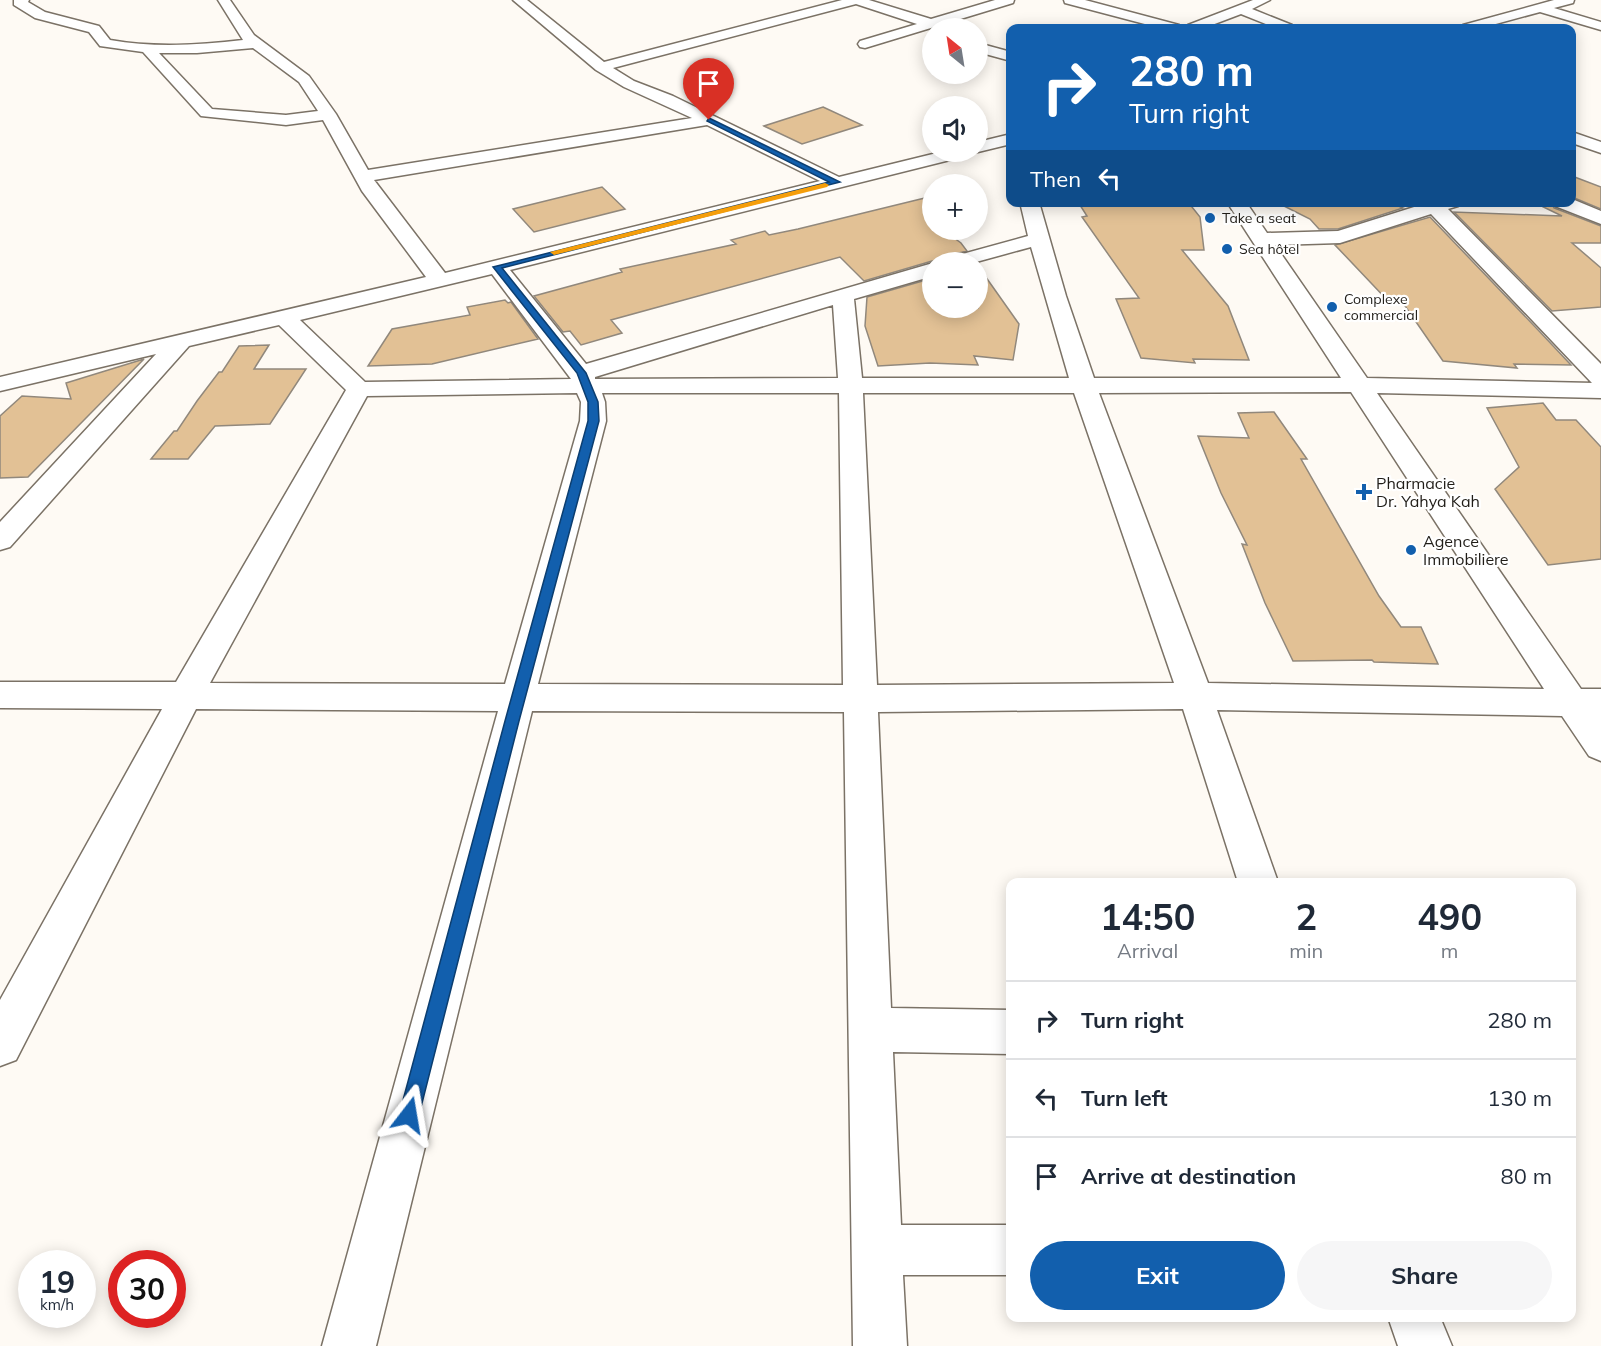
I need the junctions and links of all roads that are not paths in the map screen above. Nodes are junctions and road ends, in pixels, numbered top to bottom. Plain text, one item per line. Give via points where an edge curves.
1 (23, 0) edge
2 (224, 0) edge
3 (519, 0) edge
4 (1008, 0) edge
5 (1070, 0) edge
6 (1264, 0) edge
7 (1568, 0) edge
8 (864, 1) edge
9 (1241, 5) edge
10 (1541, 8) junction
11 (956, 18) edge
12 (1159, 24) edge
13 (1201, 24) edge
14 (1279, 24) edge
15 (1483, 24) edge
16 (922, 26) edge
17 (1601, 26) edge
18 (922, 29) edge
19 (256, 43) junction
20 (865, 44) dead end
21 (147, 48) junction
22 (988, 50) edge
23 (1006, 55) edge
24 (601, 67) junction
25 (328, 114) junction
26 (709, 120) junction
27 (1576, 139) edge
28 (1006, 140) edge
29 (988, 145) edge
30 (1601, 148) edge
31 (1601, 155) edge
32 (922, 161) edge
33 (1582, 161) dead end
34 (365, 176) junction
35 (836, 182) junction
36 (1030, 207) edge
37 (1239, 207) edge
38 (1437, 207) edge
39 (1445, 207) edge
40 (1574, 207) edge
41 (1601, 218) edge
42 (1260, 239) junction
43 (1038, 240) junction
44 (988, 253) edge
45 (497, 267) junction
46 (922, 272) edge
47 (439, 280) junction
48 (843, 294) junction
49 (284, 317) junction
50 (181, 341) junction
51 (1593, 357) edge
52 (1601, 378) edge
53 (585, 379) junction
54 (0, 384) edge
55 (1083, 385) junction
56 (1358, 385) junction
57 (851, 387) junction
58 (359, 389) junction
59 (1601, 391) edge
60 (0, 540) edge
61 (0, 695) edge
62 (186, 696) junction
63 (1197, 696) junction
64 (518, 698) junction
65 (859, 699) junction
66 (1587, 703) edge
67 (1601, 746) edge
68 (1257, 878) edge
69 (870, 1030) junction
70 (1006, 1032) edge
71 (0, 1044) edge
72 (877, 1250) junction
73 (1006, 1250) edge
74 (1416, 1322) edge
75 (349, 1346) edge
76 (880, 1346) edge
77 (1425, 1346) edge

1 - 21 street via 19,3 40,15 94,29 105,43
2 - 19 street
3 - 24 street
4 - 11 street
5 - 12 street
6 - 9 street
7 - 10 street
8 - 16 street
8 - 24 street
9 - 13 street
9 - 14 street
10 - 15 street
10 - 17 street
18 - 20 street
19 - 21 street via 197,49
19 - 25 street via 304,79
21 - 25 street via 207,113 286,120
22 - 23 street
24 - 26 street
25 - 34 street
26 - 34 street
26 - 35 street
27 - 30 street
28 - 29 street
31 - 33 street
32 - 35 street
34 - 47 street via 371,191
35 - 45 street
36 - 43 street
37 - 42 street
38 - 42 street via 1340,237
39 - 51 street
40 - 41 street
42 - 56 street
43 - 44 street
43 - 55 street
45 - 47 street
45 - 53 street
46 - 48 street
47 - 49 street
48 - 53 street
48 - 57 street
49 - 50 street
49 - 58 street
50 - 54 street
50 - 60 street
51 - 52 street
53 - 57 street
53 - 58 street
53 - 64 street via 593,402 590,436
55 - 56 street
55 - 57 street
55 - 63 street
56 - 59 street
56 - 66 street
57 - 65 street
58 - 62 street
61 - 62 street
62 - 64 street
62 - 71 street
63 - 65 street
63 - 66 street
63 - 68 street
64 - 65 street
64 - 75 street
65 - 69 street
66 - 67 street
69 - 70 street
69 - 72 street
72 - 73 street
72 - 76 street
74 - 77 street

